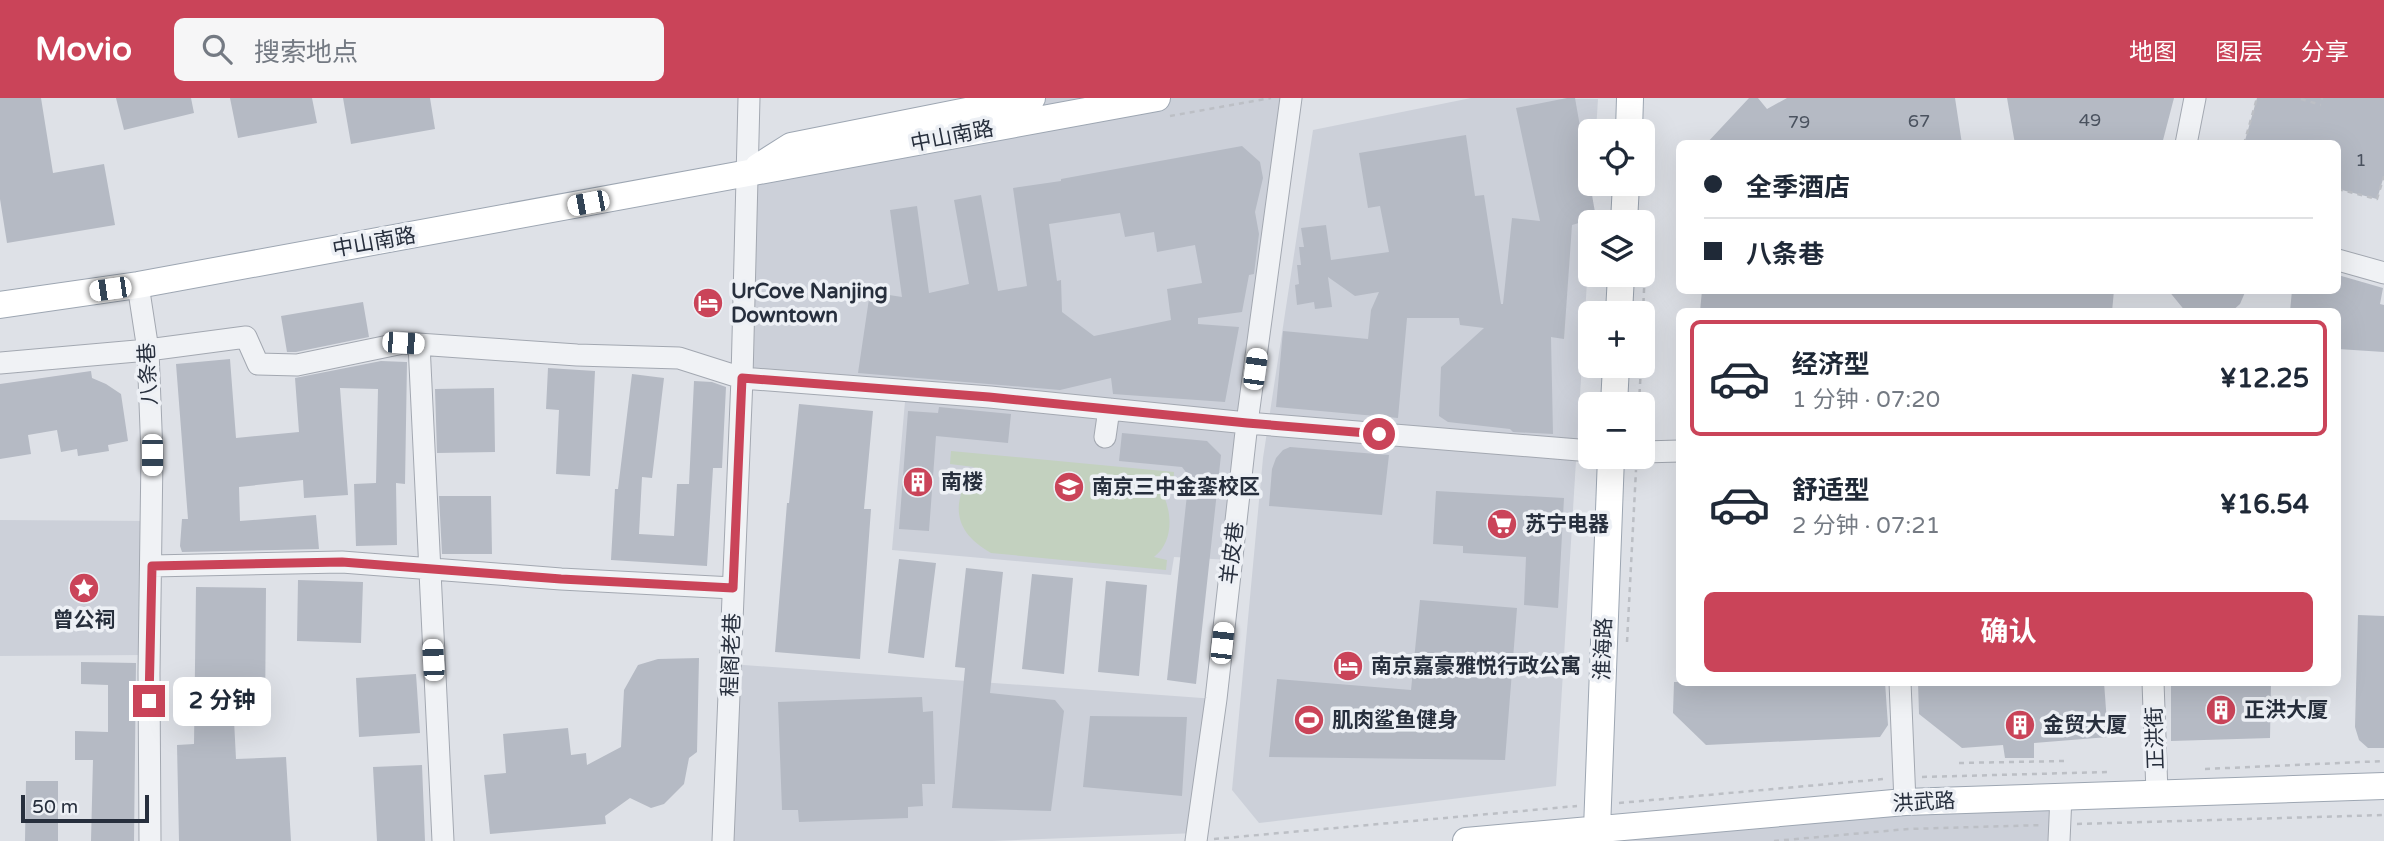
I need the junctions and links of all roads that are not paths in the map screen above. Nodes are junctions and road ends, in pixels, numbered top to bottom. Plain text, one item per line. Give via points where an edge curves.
1 (749, 98) edge
2 (1032, 98) edge
3 (1157, 98) edge
4 (1291, 98) edge
5 (1630, 98) edge
6 (2194, 98) edge
7 (1629, 119) edge
8 (2187, 140) edge
9 (746, 174) junction
10 (2341, 261) edge
11 (2384, 273) edge
12 (138, 285) junction
13 (0, 305) edge
14 (419, 344) junction
15 (148, 349) junction
16 (0, 363) edge
17 (742, 378) junction
18 (1109, 409) junction
19 (1247, 423) junction
20 (1105, 437) dead end
21 (1578, 450) edge
22 (1676, 451) edge
23 (1655, 452) edge
24 (1611, 469) edge
25 (152, 566) junction
26 (429, 569) junction
27 (733, 588) junction
28 (1900, 686) edge
29 (2153, 686) edge
30 (2384, 786) edge
31 (2157, 793) junction
32 (2061, 796) junction
33 (1905, 802) junction
34 (1596, 835) edge
35 (150, 841) edge
36 (443, 841) edge
37 (723, 841) edge
38 (1196, 841) edge
39 (1466, 841) edge
40 (2059, 841) edge

1 - 9 street, 程阁老巷
2 - 9 main road, 中山南路 via 792,146
3 - 9 street
4 - 19 street, 羊皮巷
5 - 7 main road
6 - 8 street
9 - 12 street
9 - 17 street, 程阁老巷
10 - 11 street
12 - 13 street
12 - 15 street, 八条巷
14 - 15 street via 403,343 297,365 258,364 246,337
14 - 17 street via 679,358
14 - 26 street
15 - 16 street
15 - 25 street, 八条巷
17 - 18 street
17 - 27 street, 程阁老巷
18 - 19 street
18 - 20 street
19 - 21 street
19 - 38 street, 羊皮巷
22 - 23 street
24 - 34 main road, 淮海路
25 - 26 street via 342,562
25 - 35 street, 八条巷
26 - 27 street
26 - 36 street
27 - 37 street, 程阁老巷
28 - 33 street
29 - 31 street, 正洪街
30 - 31 main road, 洪武路
31 - 32 main road, 洪武路
32 - 33 main road, 洪武路
32 - 40 street
33 - 34 main road, 洪武路
34 - 39 main road, 洪武路

